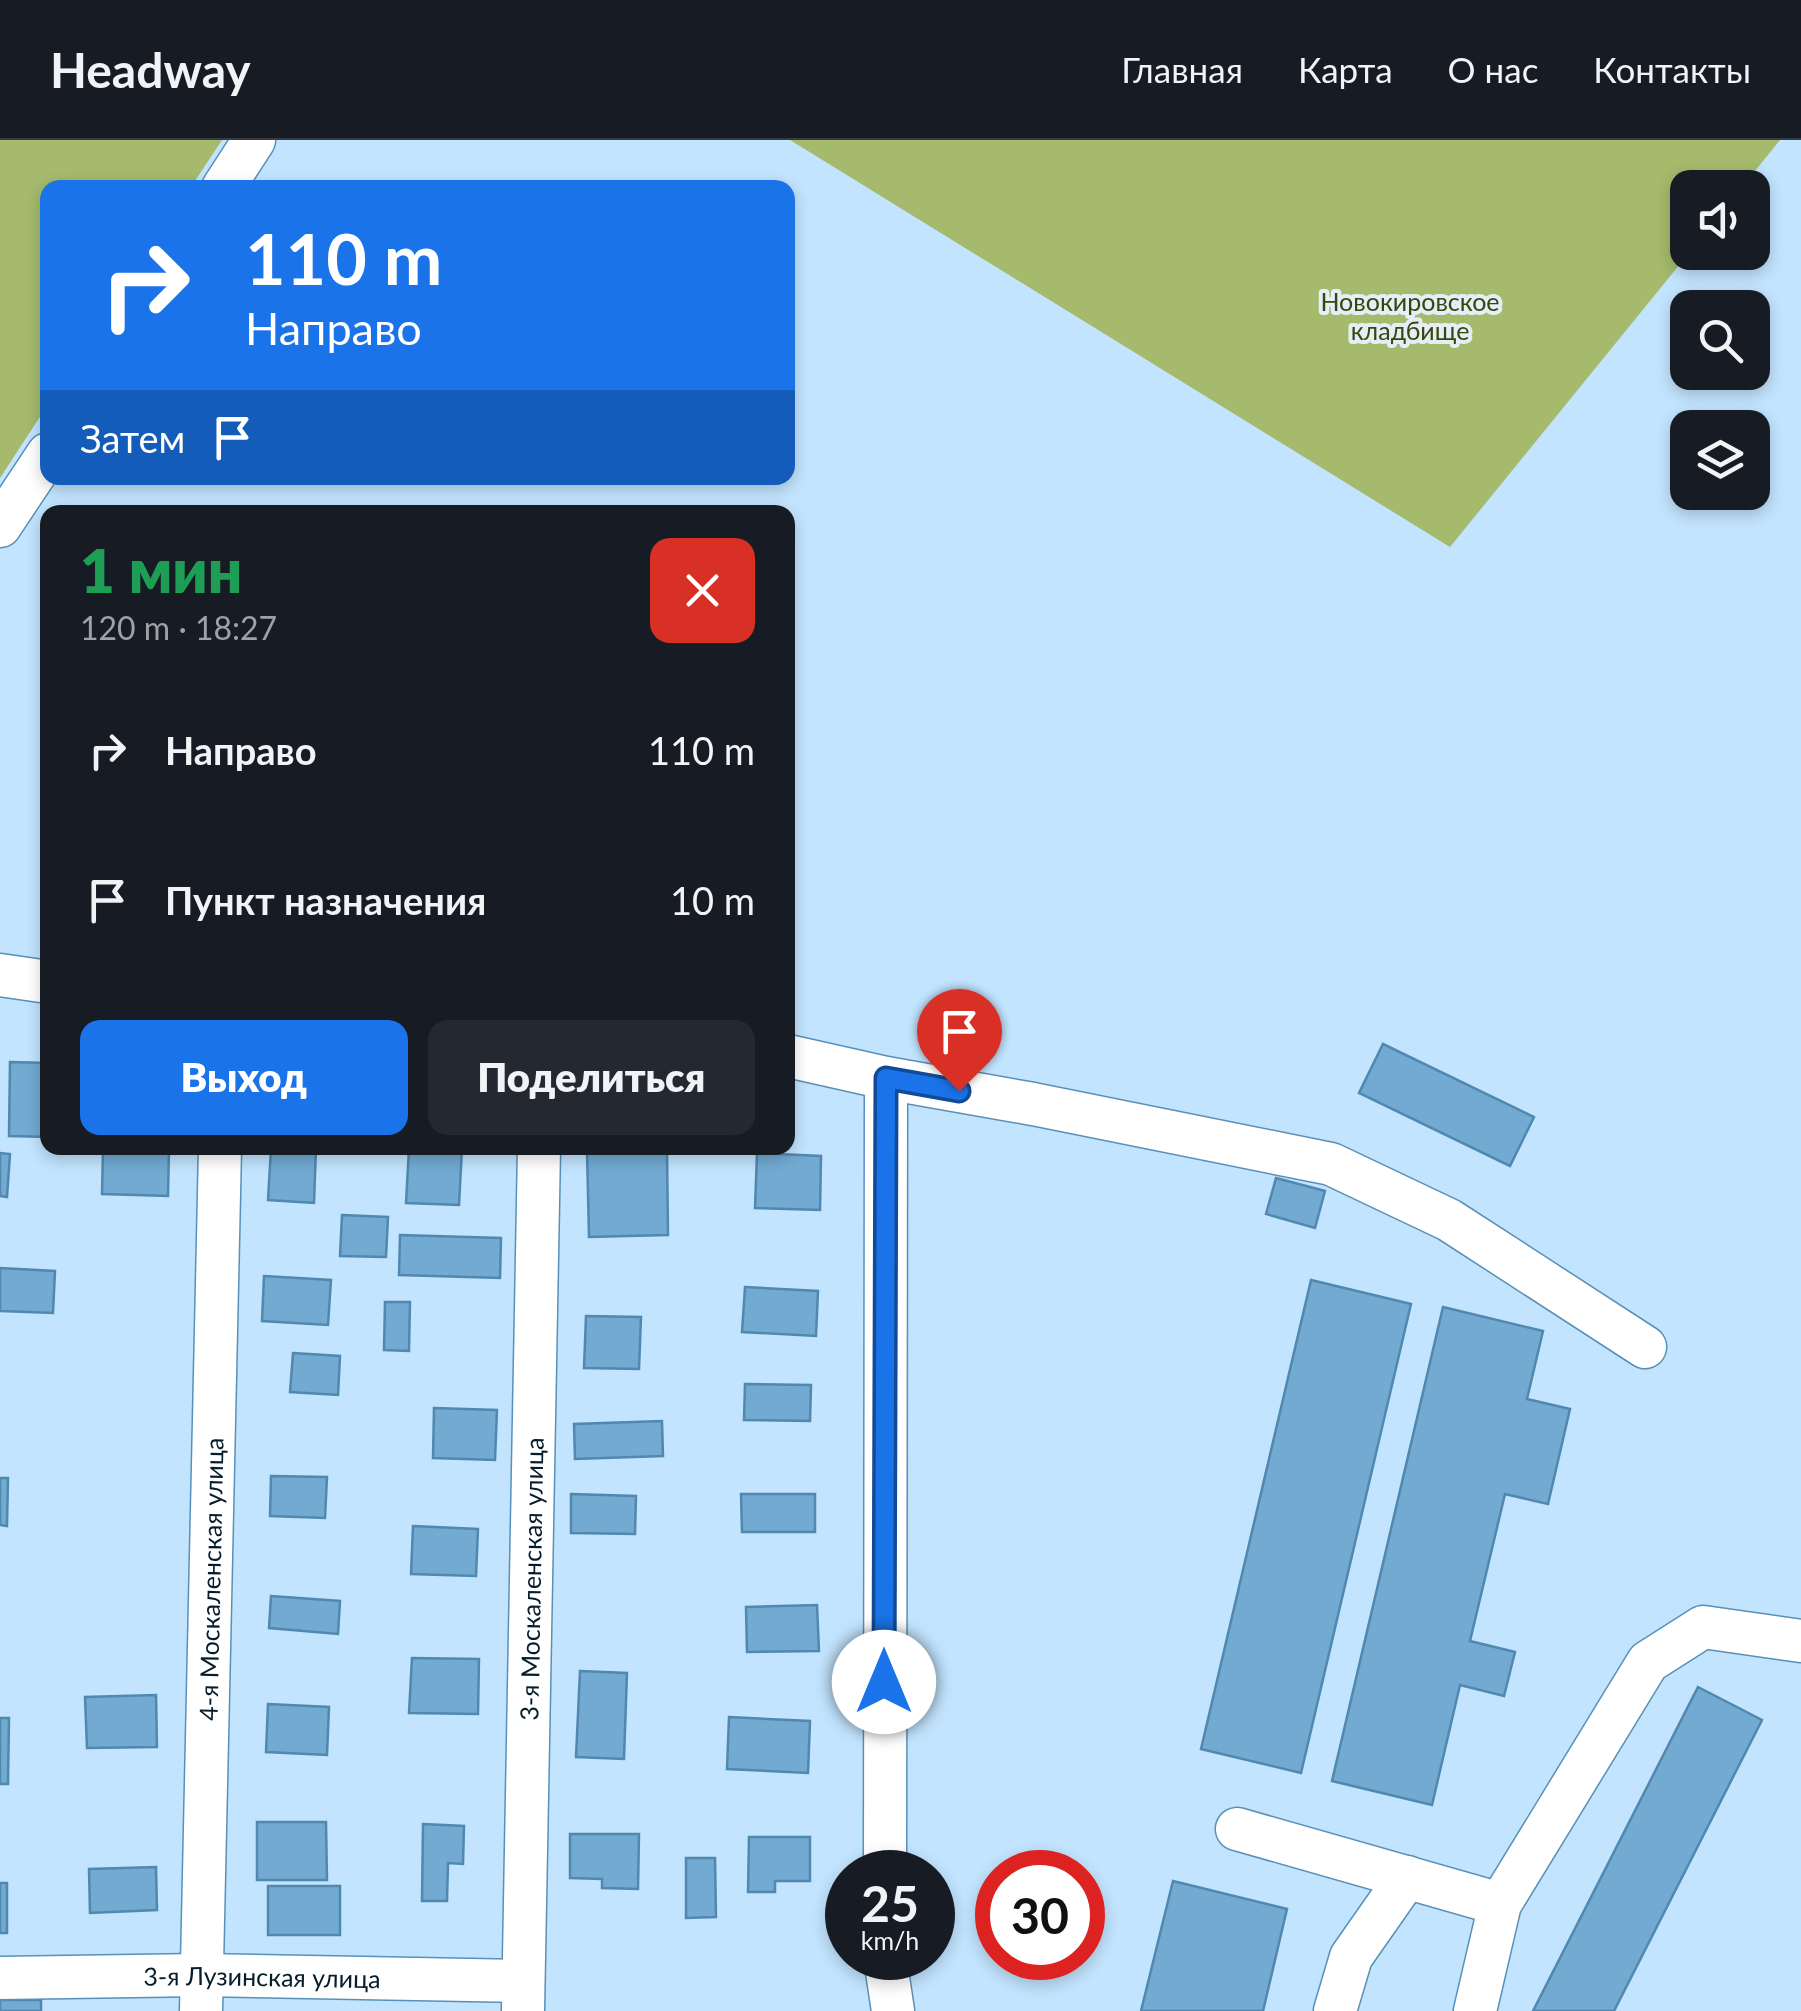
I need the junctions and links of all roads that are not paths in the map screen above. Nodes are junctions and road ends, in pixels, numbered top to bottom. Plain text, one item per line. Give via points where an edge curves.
1 (254, 140) edge
2 (228, 180) edge
3 (40, 466) edge
4 (0, 526) edge
5 (0, 975) edge
6 (40, 981) edge
7 (795, 1058) edge
8 (886, 1078) junction
9 (220, 1155) edge
10 (540, 1155) edge
11 (1645, 1347) dead end
12 (1801, 1641) edge
13 (1237, 1829) dead end
14 (885, 1850) edge
15 (1407, 1878) junction
16 (1500, 1904) junction
17 (0, 1978) edge
18 (888, 1980) edge
19 (201, 1993) edge
20 (523, 1996) edge
21 (893, 2011) edge
22 (1335, 2011) edge
23 (1475, 2011) edge

1 - 2 street
3 - 4 street
5 - 6 street
7 - 8 street
8 - 11 street via 1331,1164 1449,1220
8 - 14 street
9 - 19 street, 4-я Москаленская улица
10 - 20 street, 3-я Москаленская улица
12 - 16 street via 1704,1628 1648,1662
13 - 15 street
15 - 16 street
15 - 22 street via 1351,1956
16 - 23 street
17 - 19 street, 3-я Лузинская улица
18 - 21 street
19 - 20 street, 3-я Лузинская улица

